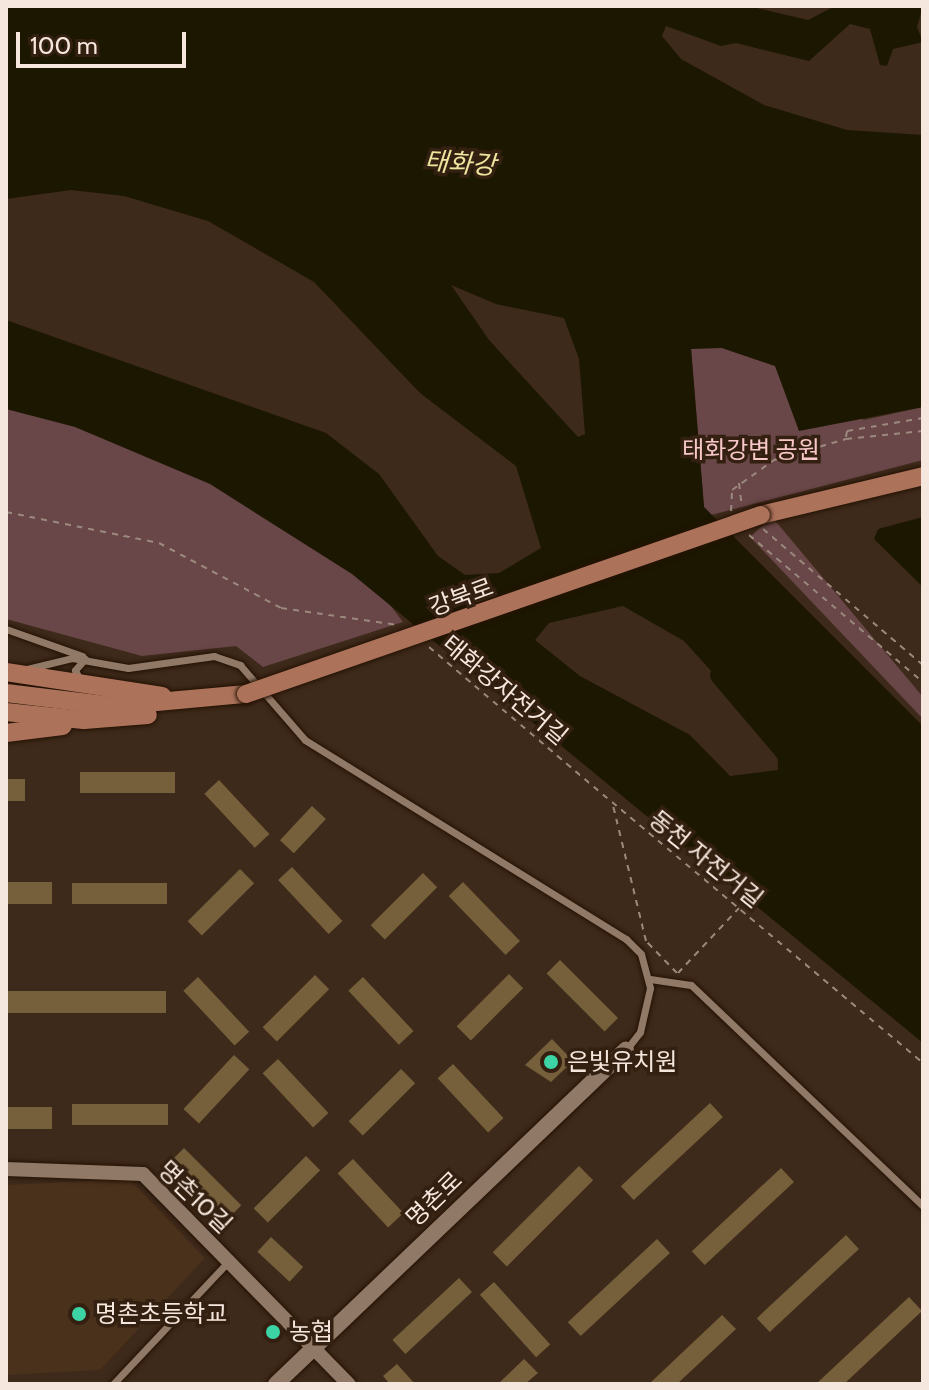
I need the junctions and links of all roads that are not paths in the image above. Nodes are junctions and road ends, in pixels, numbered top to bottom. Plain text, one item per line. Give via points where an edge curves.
1 (923, 476) edge
2 (6, 629) edge
3 (88, 658) junction
4 (6, 671) edge
5 (90, 686) junction
6 (6, 693) edge
7 (221, 699) junction
8 (6, 712) edge
9 (109, 720) junction
10 (6, 733) edge
11 (650, 979) junction
12 (626, 1050) joint
13 (6, 1169) edge
14 (923, 1206) edge
15 (229, 1261) junction
16 (313, 1348) junction
17 (113, 1384) edge
18 (276, 1384) edge
19 (349, 1384) edge

1 - 7 main road, 강북로, bridge via 761,515
2 - 3 lane
3 - 4 lane
3 - 5 lane via 75,670
3 - 11 lane via 145,669 228,657 305,740 566,896 626,939
4 - 5 main road
5 - 7 main road
6 - 7 main road, 강북로 via 113,706
7 - 9 main road
8 - 9 main road
9 - 10 main road
11 - 12 lane via 640,1032
11 - 14 lane via 678,976 792,1075
12 - 16 street, 명촌로
13 - 15 street, 명촌10길 via 113,1167 143,1174
15 - 16 street, 명촌10길
15 - 17 lane
16 - 18 street, 명촌로
16 - 19 street, 명촌10길

